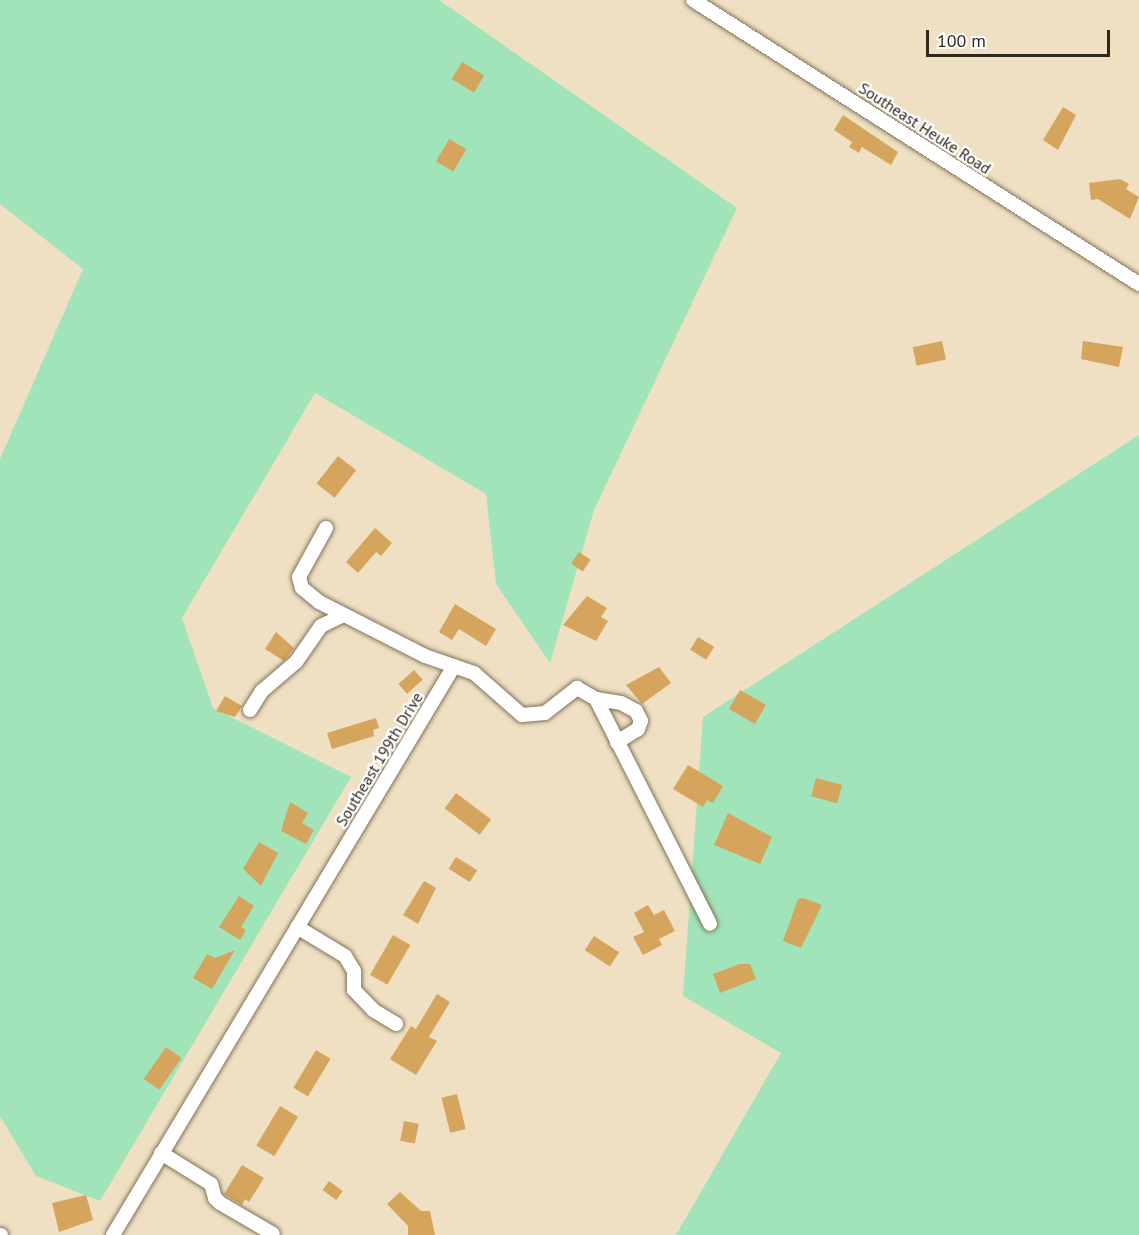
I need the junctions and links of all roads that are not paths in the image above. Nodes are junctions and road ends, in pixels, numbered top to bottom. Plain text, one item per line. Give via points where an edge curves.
1 (693, 0) edge
2 (1139, 284) edge
3 (326, 528) dead end
4 (344, 615) junction
5 (454, 666) junction
6 (596, 699) junction
7 (250, 710) dead end
8 (617, 742) junction
9 (710, 924) dead end
10 (297, 927) junction
11 (396, 1024) dead end
12 (161, 1153) junction
13 (273, 1234) edge
14 (113, 1235) edge

1 - 2 street, Southeast Heuke Road
3 - 4 street via 298,577 310,596
4 - 5 street via 425,656
4 - 7 street via 321,626 296,662 262,692
5 - 6 street via 483,679 522,715 545,713 577,688
5 - 10 street, Southeast 199th Drive
6 - 8 street
6 - 8 street via 621,703 636,711 641,720 638,729
8 - 9 street
10 - 11 street via 345,956 354,971 354,990
10 - 12 street, Southeast 199th Drive
12 - 13 street via 211,1184 214,1198 220,1203
12 - 14 street, Southeast 199th Drive

